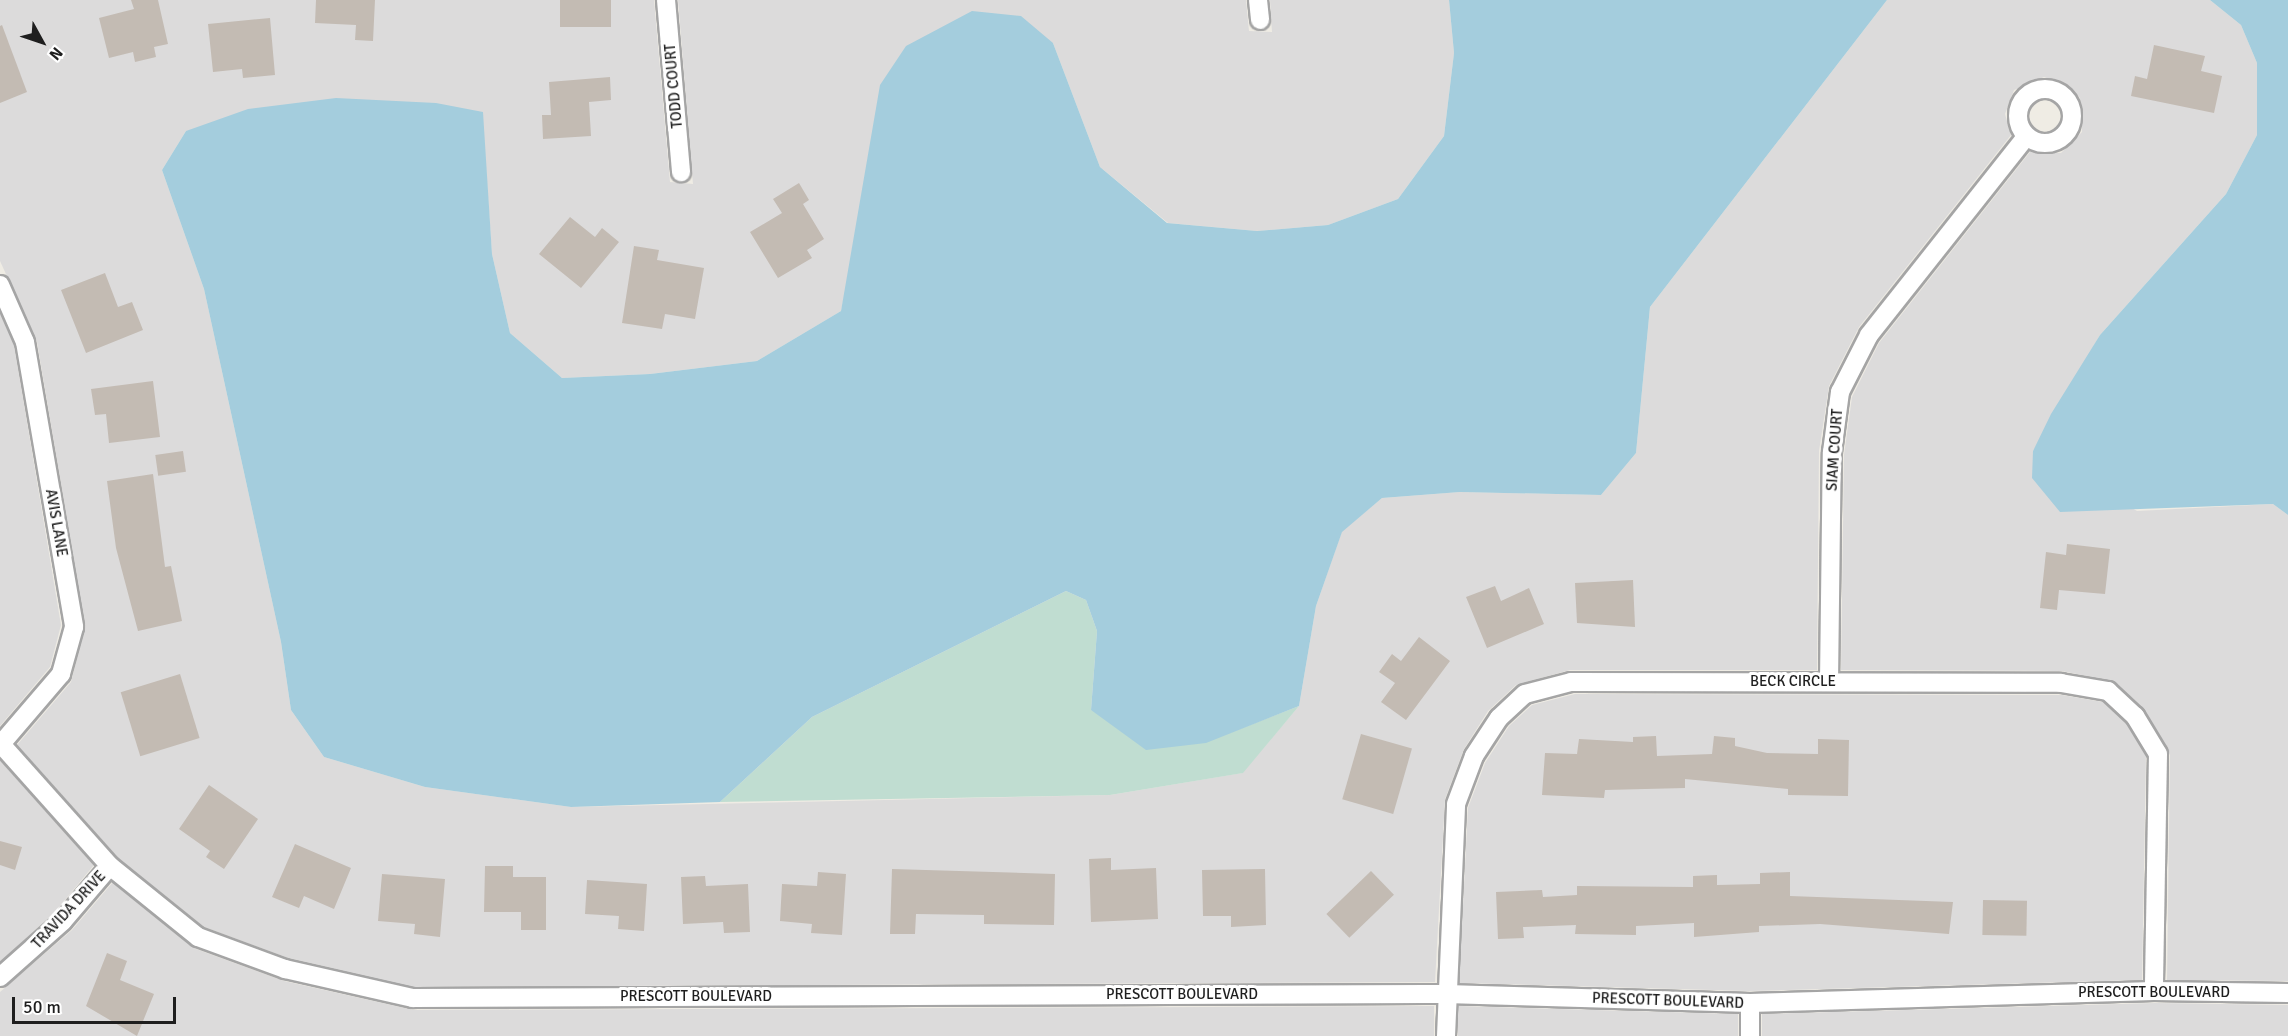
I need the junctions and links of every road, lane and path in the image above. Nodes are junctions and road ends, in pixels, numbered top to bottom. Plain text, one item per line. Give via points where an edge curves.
1 (666, 0) edge
2 (1258, 0) edge
3 (1260, 20) dead end
4 (2026, 136) dead end
5 (681, 172) dead end
6 (0, 285) edge
7 (1829, 682) junction
8 (0, 743) edge
9 (110, 866) junction
10 (0, 978) edge
11 (2154, 991) junction
12 (2288, 993) edge
13 (1446, 994) junction
14 (1750, 1003) junction
15 (1446, 1036) edge
16 (1750, 1036) edge

1 - 5 street, TODD COURT
2 - 3 street
4 - 7 street, SIAM COURT via 1869,335 1840,392 1832,452
6 - 8 street, AVIS LANE via 25,342 74,627 61,674
7 - 11 street, BECK CIRCLE via 2061,683 2108,691 2135,716 2158,754
7 - 13 street, BECK CIRCLE via 1571,682 1525,694 1499,718 1474,756 1456,804
8 - 9 street, PRESCOTT BOULEVARD
9 - 10 street, TRAVIDA DRIVE via 63,921
9 - 13 street, PRESCOTT BOULEVARD via 198,938 285,969 413,998
11 - 12 street, PRESCOTT BOULEVARD
11 - 14 street, PRESCOTT BOULEVARD
13 - 14 street, PRESCOTT BOULEVARD
13 - 15 street, BECK CIRCLE
14 - 16 street

